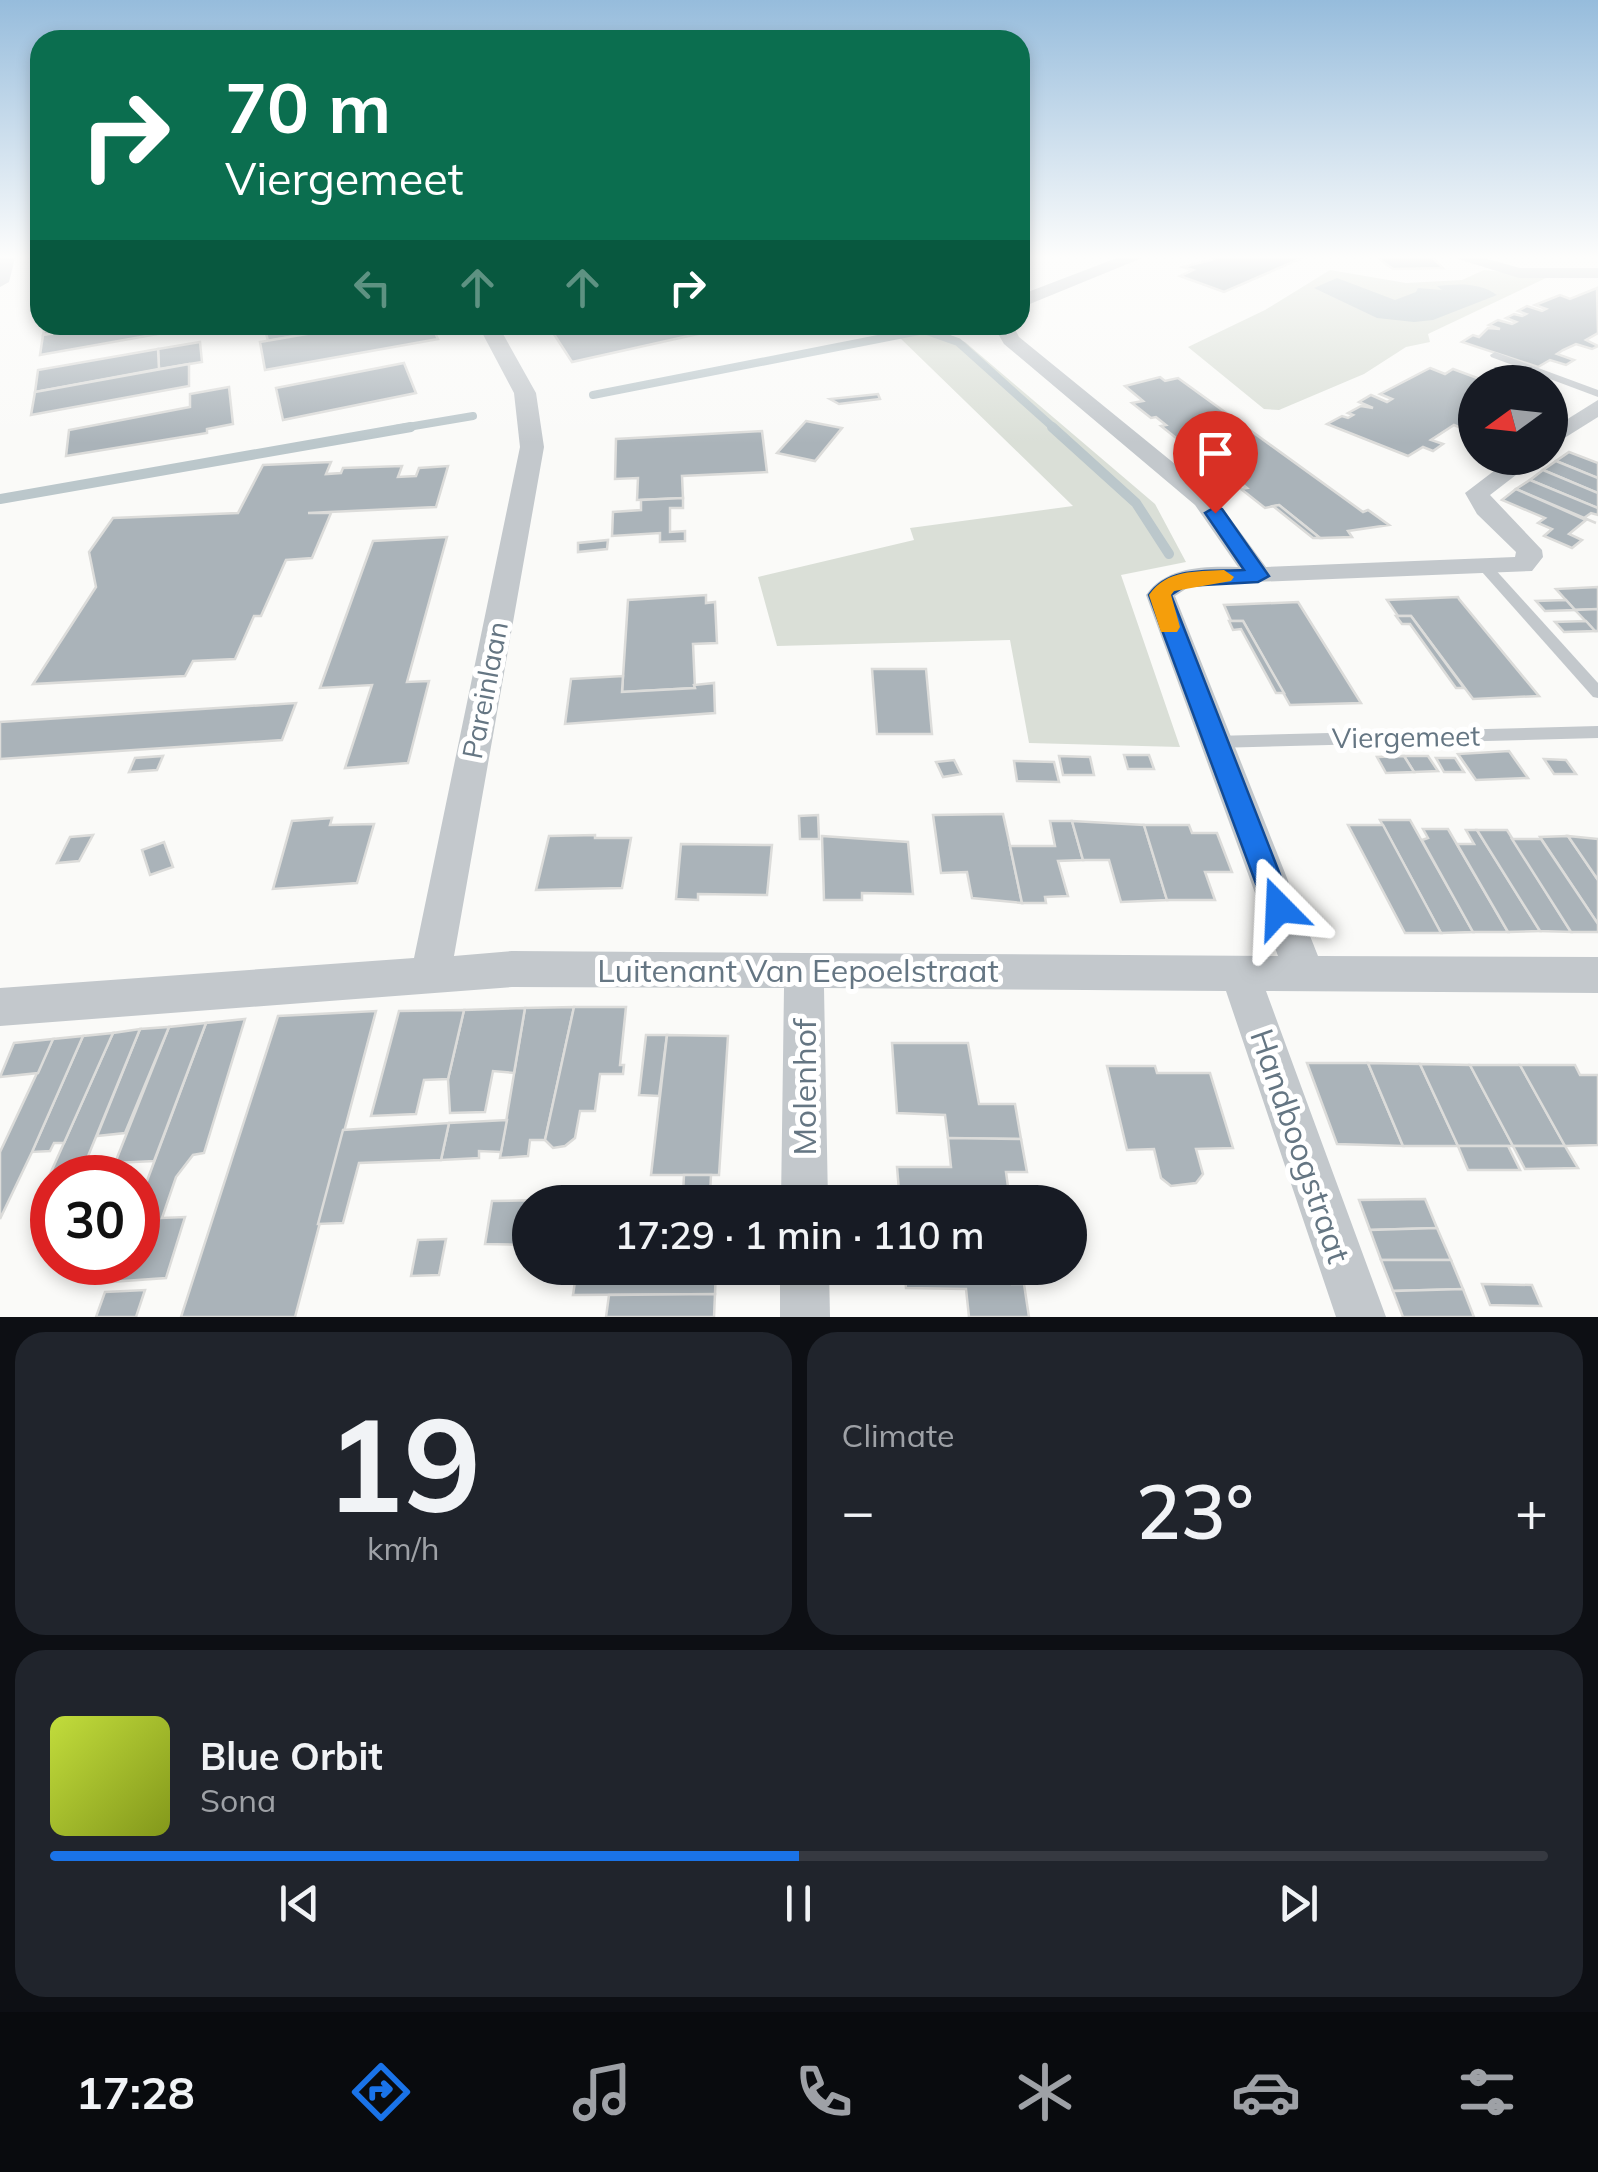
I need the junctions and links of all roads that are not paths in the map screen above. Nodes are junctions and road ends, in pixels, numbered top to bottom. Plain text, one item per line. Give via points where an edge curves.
1 (494, 335) edge
2 (1008, 335) edge
3 (1495, 355) dead end
4 (1598, 394) edge
5 (1598, 406) edge
6 (1568, 427) edge
7 (1502, 475) edge
8 (1487, 569) junction
9 (1258, 576) junction
10 (1598, 692) edge
11 (1598, 732) edge
12 (1214, 742) junction
13 (804, 971) junction
14 (431, 973) junction
15 (1240, 974) junction
16 (1305, 974) junction
17 (1598, 975) edge
18 (0, 1008) edge
19 (805, 1185) edge
20 (805, 1285) edge
21 (805, 1317) edge
22 (1361, 1317) edge

1 - 14 street, Pareinlaan via 526,394 532,447
2 - 9 street via 1204,500
3 - 4 lane
5 - 6 street
7 - 8 street via 1477,493 1530,557 1522,565
8 - 9 street
8 - 10 lane
9 - 12 street via 1181,580 1160,595
11 - 12 lane, Viergemeet
12 - 16 street
13 - 14 street, Luitenant Van Eepoelstraat
13 - 15 street, Luitenant Van Eepoelstraat
13 - 19 street, Molenhof
14 - 18 street, Luitenant Van Eepoelstraat
15 - 16 street, Luitenant Van Eepoelstraat
15 - 22 street, Handboogstraat
16 - 17 street, Luitenant Van Eepoelstraat
20 - 21 street

